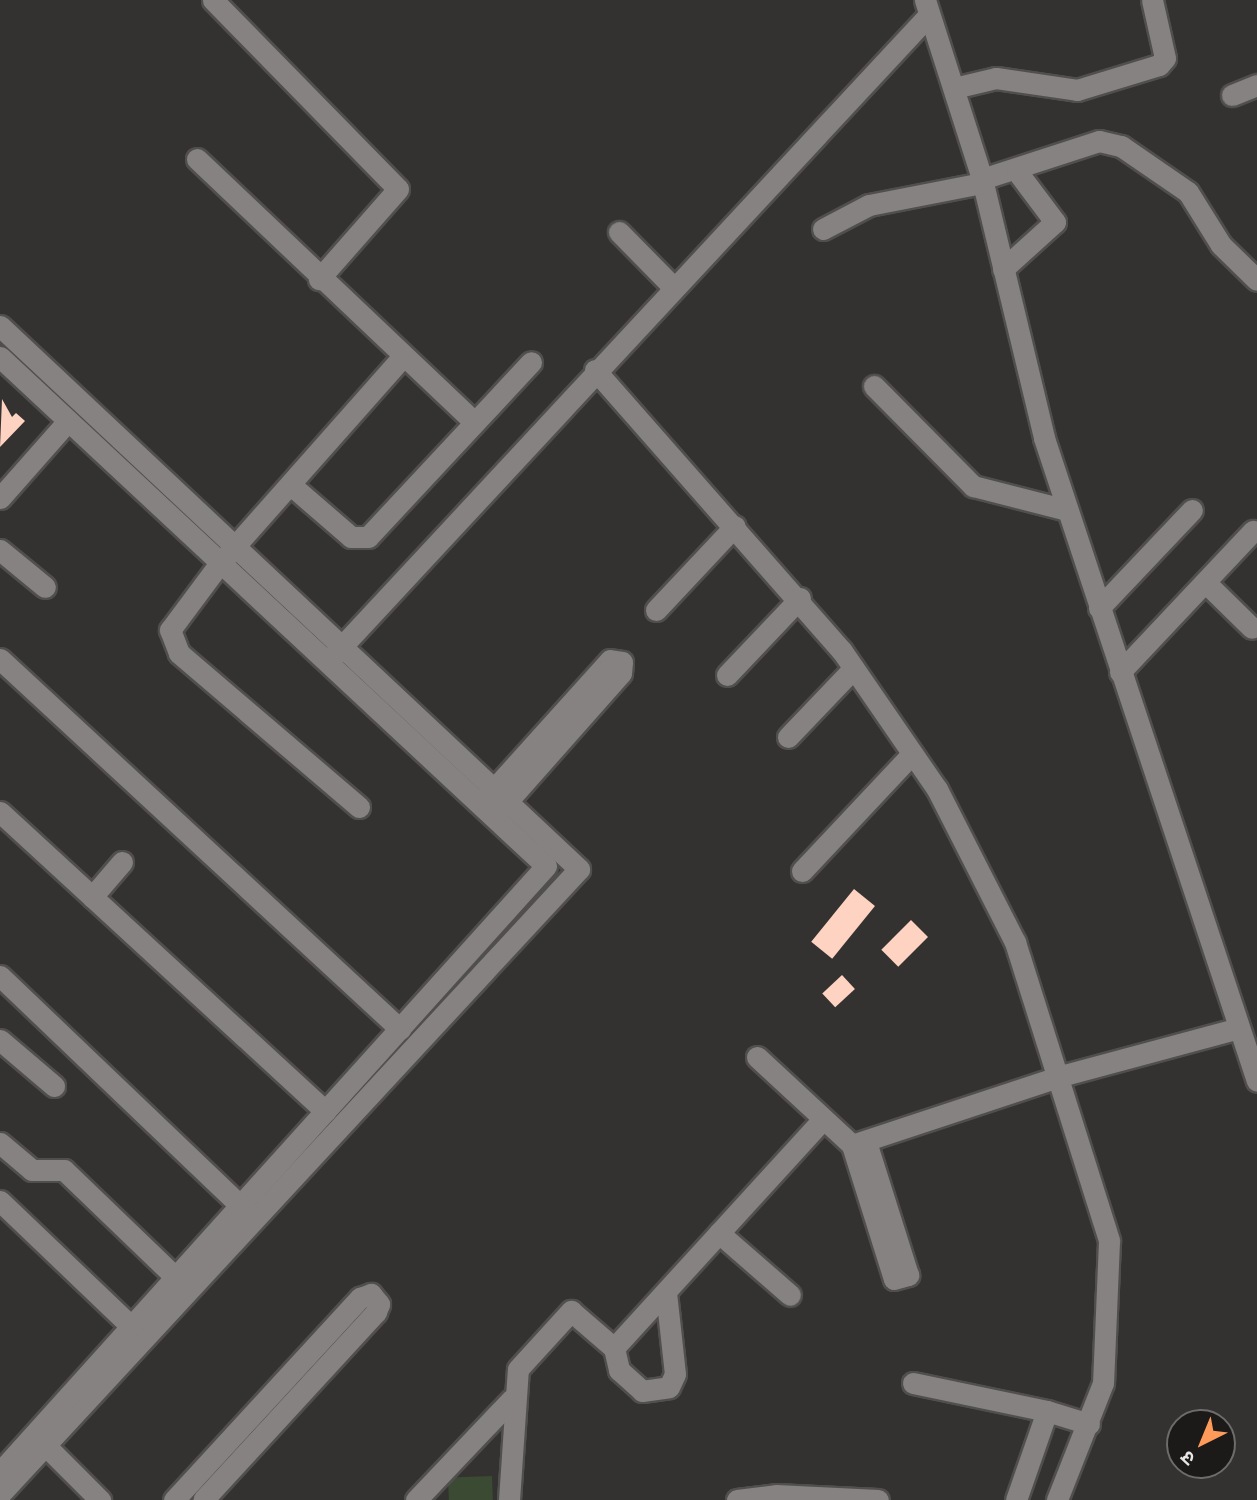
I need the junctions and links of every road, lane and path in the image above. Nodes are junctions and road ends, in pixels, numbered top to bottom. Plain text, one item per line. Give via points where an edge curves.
1 (213, 0) edge
2 (1152, 0) edge
3 (926, 9) edge
4 (1257, 85) edge
5 (954, 88) junction
6 (1232, 95) dead end
7 (197, 159) dead end
8 (1016, 170) junction
9 (982, 181) junction
10 (823, 229) dead end
11 (619, 232) dead end
12 (1003, 269) junction
13 (319, 279) junction
14 (1257, 280) edge
15 (672, 285) junction
16 (0, 326) edge
17 (402, 357) junction
18 (0, 358) edge
19 (531, 362) dead end
20 (594, 370) junction
21 (874, 386) dead end
22 (68, 421) junction
23 (474, 422) junction
24 (292, 486) junction
25 (0, 498) edge
26 (1067, 510) junction
27 (1192, 510) dead end
28 (735, 526) junction
29 (1253, 531) dead end
30 (236, 548) junction
31 (0, 550) edge
32 (220, 563) junction
33 (1206, 583) junction
34 (44, 587) dead end
35 (800, 598) junction
36 (1100, 608) junction
37 (656, 610) dead end
38 (1252, 628) dead end
39 (341, 646) junction
40 (0, 659) edge
41 (325, 664) junction
42 (853, 668) junction
43 (1120, 672) junction
44 (727, 675) dead end
45 (788, 737) dead end
46 (912, 754) junction
47 (500, 795) junction
48 (359, 807) dead end
49 (0, 812) edge
50 (485, 813) junction
51 (122, 862) dead end
52 (802, 871) dead end
53 (92, 897) junction
54 (0, 976) edge
55 (1240, 1028) junction
56 (400, 1029) junction
57 (1, 1042) edge
58 (757, 1057) dead end
59 (1061, 1076) junction
60 (1257, 1082) edge
61 (54, 1086) dead end
62 (325, 1111) junction
63 (821, 1121) junction
64 (0, 1143) edge
65 (859, 1143) junction
66 (0, 1200) edge
67 (239, 1204) junction
68 (255, 1219) junction
69 (719, 1233) junction
70 (175, 1276) junction
71 (666, 1293) junction
72 (790, 1295) dead end
73 (131, 1326) junction
74 (614, 1348) junction
75 (913, 1383) dead end
76 (512, 1399) junction
77 (1047, 1412) junction
78 (1088, 1424) junction
79 (40, 1440) junction
80 (0, 1472) edge
81 (0, 1494) edge
82 (100, 1500) edge
83 (174, 1500) edge
84 (203, 1500) edge
85 (416, 1500) edge
86 (509, 1500) edge
87 (737, 1500) edge
88 (878, 1500) edge
89 (1016, 1500) edge
90 (1058, 1500) edge

1 - 13 street via 398,190
2 - 5 street via 1165,58 1159,65 1077,90 996,78
3 - 5 street
3 - 15 street
4 - 6 street
5 - 9 street
7 - 13 street
8 - 9 street
8 - 12 street via 1055,222
8 - 14 street via 1099,141 1121,146 1188,192 1221,245
9 - 10 street via 869,205
9 - 12 street
11 - 15 street
12 - 26 street
13 - 17 street
15 - 20 street
16 - 30 street
17 - 23 street
17 - 24 street
18 - 22 street
19 - 23 street
20 - 28 street
20 - 39 street
21 - 26 street via 973,485
22 - 25 street
22 - 32 street
23 - 24 street via 368,537 351,537
24 - 30 street
26 - 36 street
27 - 36 street
28 - 35 street
28 - 37 street
29 - 33 street
30 - 32 street
30 - 39 street
31 - 34 street
32 - 41 street
32 - 48 street via 172,621 174,646
33 - 38 street
33 - 43 street
35 - 42 street
35 - 44 street
36 - 43 street
39 - 41 street
39 - 47 street
40 - 56 street
41 - 50 street
42 - 45 street
42 - 46 street
43 - 55 street
46 - 52 street
46 - 59 street via 1016,942
47 - 47 street via 610,660 622,662 621,673
47 - 50 street
47 - 68 street via 579,869
49 - 53 street
50 - 56 street via 546,866
51 - 53 street
53 - 62 street
54 - 67 street
55 - 59 street
55 - 60 street
56 - 62 street
57 - 61 street
58 - 63 street
59 - 65 street
59 - 78 street via 1109,1241 1108,1356
62 - 67 street
63 - 65 street
63 - 69 street
64 - 70 street via 32,1170 64,1170
65 - 65 street via 908,1275 894,1279
66 - 73 street
67 - 68 street
67 - 70 street
68 - 79 street
69 - 71 street
69 - 72 street
70 - 73 street
71 - 74 street
71 - 74 street via 675,1374 668,1387 642,1391 619,1370
73 - 79 street
74 - 76 street via 571,1311 518,1369
75 - 77 street
76 - 85 street
76 - 86 street
77 - 78 street
77 - 89 street
78 - 90 street
79 - 80 street
79 - 81 street
79 - 82 street
83 - 84 street via 360,1298 371,1294 379,1304 376,1312
87 - 88 street via 776,1495

